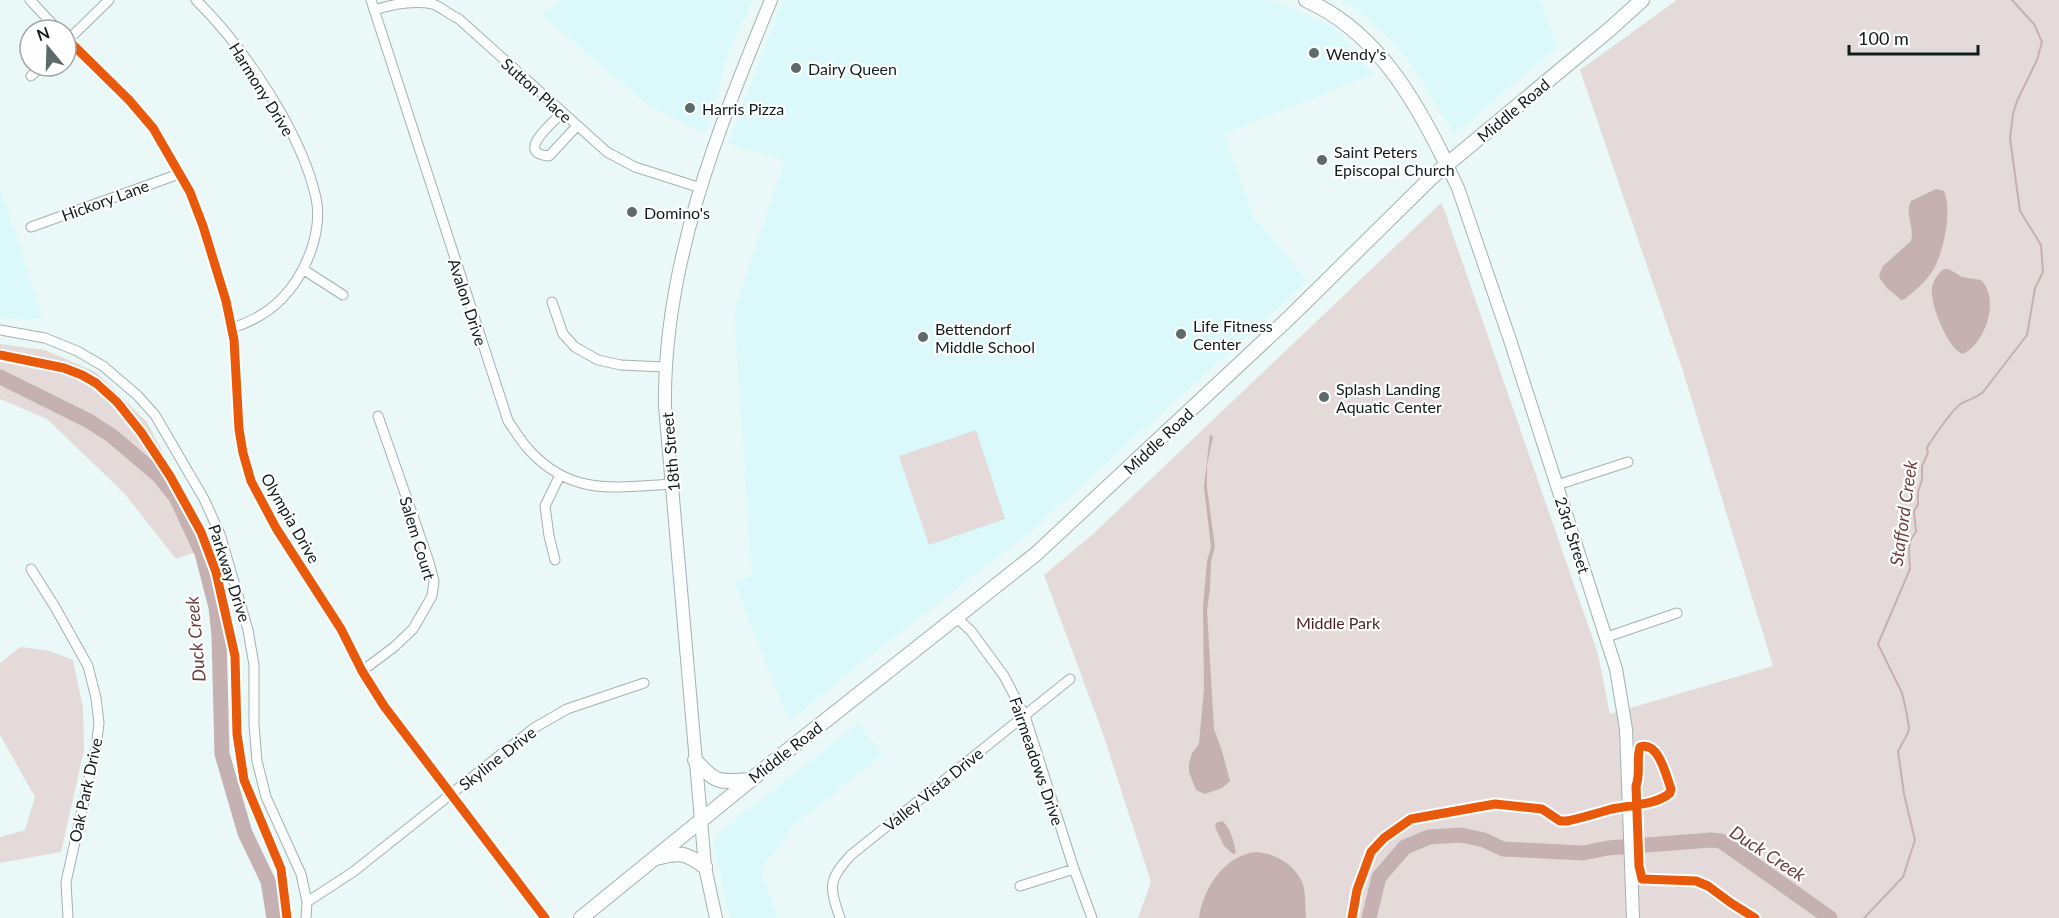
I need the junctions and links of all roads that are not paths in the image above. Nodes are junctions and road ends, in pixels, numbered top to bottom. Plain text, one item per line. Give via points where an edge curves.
1 (30, 0) edge
2 (109, 0) edge
3 (196, 0) edge
4 (771, 0) edge
5 (1306, 0) edge
6 (1642, 0) edge
7 (372, 5) edge
8 (47, 18) edge
9 (78, 30) edge
10 (78, 51) edge
11 (562, 113) junction
12 (577, 126) junction
13 (1447, 165) junction
14 (179, 174) junction
15 (701, 188) junction
16 (31, 227) dead end
17 (304, 270) junction
18 (343, 295) dead end
19 (552, 302) dead end
20 (232, 328) junction
21 (0, 330) edge
22 (665, 367) junction
23 (378, 416) dead end
24 (1628, 462) dead end
25 (560, 475) junction
26 (673, 484) junction
27 (1557, 485) junction
28 (555, 560) dead end
29 (31, 569) dead end
30 (1677, 613) dead end
31 (957, 618) junction
32 (1607, 637) junction
33 (362, 671) junction
34 (1070, 679) dead end
35 (644, 683) dead end
36 (1025, 716) junction
37 (695, 760) junction
38 (749, 780) junction
39 (452, 793) junction
40 (701, 820) junction
41 (654, 858) junction
42 (705, 867) junction
43 (1074, 869) junction
44 (1020, 886) dead end
45 (308, 902) junction
46 (68, 918) edge
47 (306, 918) edge
48 (545, 918) edge
49 (581, 918) edge
50 (716, 918) edge
51 (840, 918) edge
52 (1092, 918) edge
53 (1633, 918) edge

1 - 8 street
2 - 9 street
3 - 17 street, Harmony Drive via 246,59 291,131 307,170 316,199 317,222
4 - 15 street, 18th Street
5 - 13 main road via 1362,36 1394,71
6 - 13 main road, Middle Road
7 - 11 street, Sutton Place via 433,4 459,19
7 - 25 street, Avalon Drive via 508,421 530,451
10 - 14 street, Olympia Drive via 153,128
11 - 12 street, Sutton Place
11 - 12 street via 536,139 536,151 549,156
12 - 15 street, Sutton Place via 607,152 635,167
13 - 27 street, 23rd Street
13 - 31 main road, Middle Road via 1066,527
14 - 16 street, Hickory Lane
14 - 20 street, Olympia Drive via 204,226
15 - 22 street, 18th Street via 673,297
17 - 18 street
17 - 20 street, Harmony Drive via 273,308
19 - 22 street via 562,334 575,347 598,360
20 - 33 street, Olympia Drive via 239,429 251,481
21 - 45 street, Parkway Drive via 45,338 77,351 137,394 155,415 204,499 224,545 248,630 254,665 257,761 266,797 301,874
22 - 26 street, 18th Street
23 - 33 street, Salem Court via 434,581 432,596 413,629
24 - 27 street
25 - 26 street, Avalon Drive via 600,488
25 - 28 street via 545,506
26 - 37 street, 18th Street
27 - 32 street, 23rd Street
29 - 46 street, Oak Park Drive via 88,666 99,723 66,882
30 - 32 street
31 - 36 street, Fairmeadows Drive via 1005,676
31 - 38 main road, Middle Road
32 - 53 street, 23rd Street via 1626,729
33 - 39 street, Olympia Drive via 384,706
34 - 36 street, Valley Vista Drive
35 - 39 street, Skyline Drive via 550,718
36 - 43 street, Fairmeadows Drive
36 - 51 street, Valley Vista Drive via 844,862 832,887
37 - 38 main road via 708,775 724,782
37 - 40 street, 18th Street
38 - 40 main road, Middle Road
39 - 45 street, Skyline Drive via 353,872
39 - 48 street, Olympia Drive
40 - 41 main road, Middle Road
40 - 42 street, 18th Street
41 - 42 main road via 683,854
41 - 49 main road, Middle Road
42 - 50 street, 18th Street
43 - 44 street
43 - 52 street, Fairmeadows Drive
45 - 47 street, Parkway Drive

